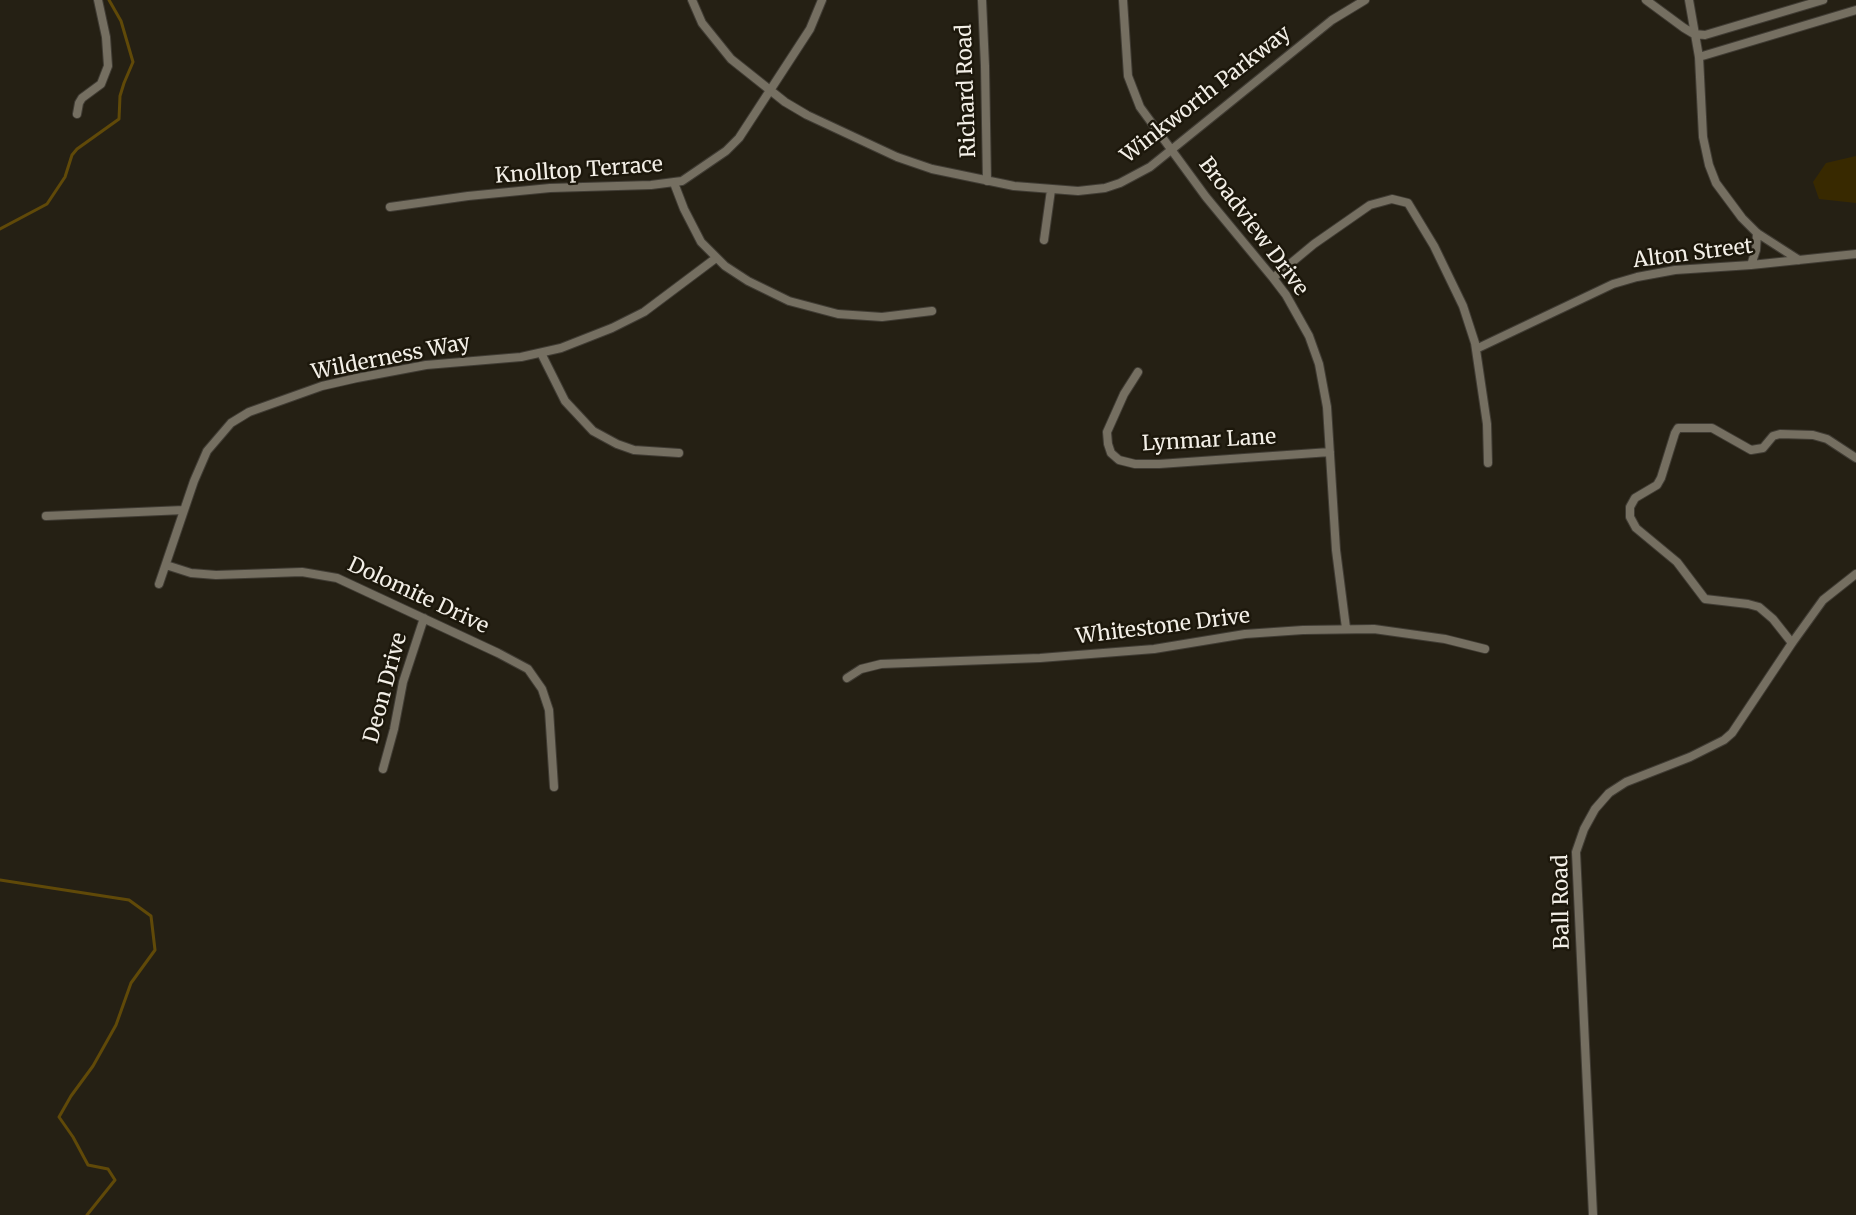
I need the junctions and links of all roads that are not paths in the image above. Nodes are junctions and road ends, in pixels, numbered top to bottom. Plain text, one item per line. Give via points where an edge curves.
1 (98, 0) edge
2 (692, 0) edge
3 (822, 0) edge
4 (982, 0) edge
5 (1123, 0) edge
6 (1365, 0) edge
7 (1646, 0) edge
8 (1689, 0) edge
9 (1823, 0) edge
10 (1856, 10) edge
11 (1694, 34) junction
12 (1699, 57) junction
13 (769, 90) junction
14 (77, 114) dead end
15 (1172, 150) junction
16 (987, 181) junction
17 (674, 183) junction
18 (1051, 190) junction
19 (390, 207) dead end
20 (1757, 233) junction
21 (1044, 240) dead end
22 (1856, 254) edge
23 (716, 258) junction
24 (1799, 260) junction
25 (1751, 265) junction
26 (1273, 278) junction
27 (932, 311) dead end
28 (1476, 348) junction
29 (541, 353) junction
30 (1138, 372) dead end
31 (1330, 452) junction
32 (679, 453) dead end
33 (1856, 458) edge
34 (1488, 463) dead end
35 (184, 510) junction
36 (46, 516) dead end
37 (166, 565) junction
38 (1856, 574) edge
39 (159, 584) dead end
40 (424, 618) junction
41 (1346, 628) junction
42 (1791, 644) junction
43 (1485, 649) dead end
44 (847, 678) dead end
45 (383, 769) dead end
46 (554, 787) dead end
47 (1593, 1215) edge

1 - 14 street via 108,66 101,84 82,98
2 - 13 street, Winkworth Parkway via 702,23 731,59
3 - 13 street, Knolltop Terrace via 810,29
4 - 16 street, Richard Road
5 - 15 street, Broadview Drive via 1128,76 1140,107
6 - 15 street, Winkworth Parkway via 1332,20
7 - 11 street
8 - 11 street
9 - 11 street via 1705,35
10 - 12 street
11 - 12 street
12 - 20 street via 1703,137 1709,165 1729,203
13 - 16 street, Winkworth Parkway via 807,115 897,157
13 - 17 street, Knolltop Terrace via 749,125 726,151
15 - 18 street, Winkworth Parkway via 1106,188
15 - 26 street, Broadview Drive
16 - 18 street, Winkworth Parkway
17 - 19 street, Knolltop Terrace via 550,188
17 - 23 street via 692,228
18 - 21 street
20 - 24 street
20 - 25 street
22 - 24 street, Alton Street
23 - 27 street via 748,281 810,308 882,317
23 - 29 street, Wilderness Way via 628,321
24 - 25 street, Alton Street
25 - 28 street, Alton Street via 1675,270 1613,284
26 - 28 street via 1370,205 1401,200 1408,203 1434,246 1463,306
26 - 31 street, Broadview Drive via 1309,336 1319,364
28 - 34 street via 1487,424
29 - 32 street via 565,401 593,431 634,450
29 - 35 street, Wilderness Way via 426,365 357,378 249,412 231,423 207,451
30 - 31 street, Lynmar Lane via 1107,432 1111,453 1119,460 1159,465
31 - 41 street, Broadview Drive
33 - 42 street via 1813,435 1780,434 1763,448 1751,450 1712,428 1678,428 1662,478 1635,498 1630,507 1636,528 1677,562 1705,599 1759,607
35 - 36 street
35 - 37 street, Wilderness Way
37 - 39 street, Wilderness Way
37 - 40 street, Dolomite Drive via 216,575 302,572 330,576
38 - 42 street, Ball Road via 1823,600
40 - 45 street, Deon Drive via 403,682
40 - 46 street, Dolomite Drive via 498,653 535,677 549,710
41 - 43 street, Whitestone Drive via 1445,639
41 - 44 street, Whitestone Drive via 1245,634 1154,649 1040,658 881,663
42 - 47 street, Ball Road via 1732,733 1701,752 1626,782 1609,793 1595,809 1580,840 1576,852

